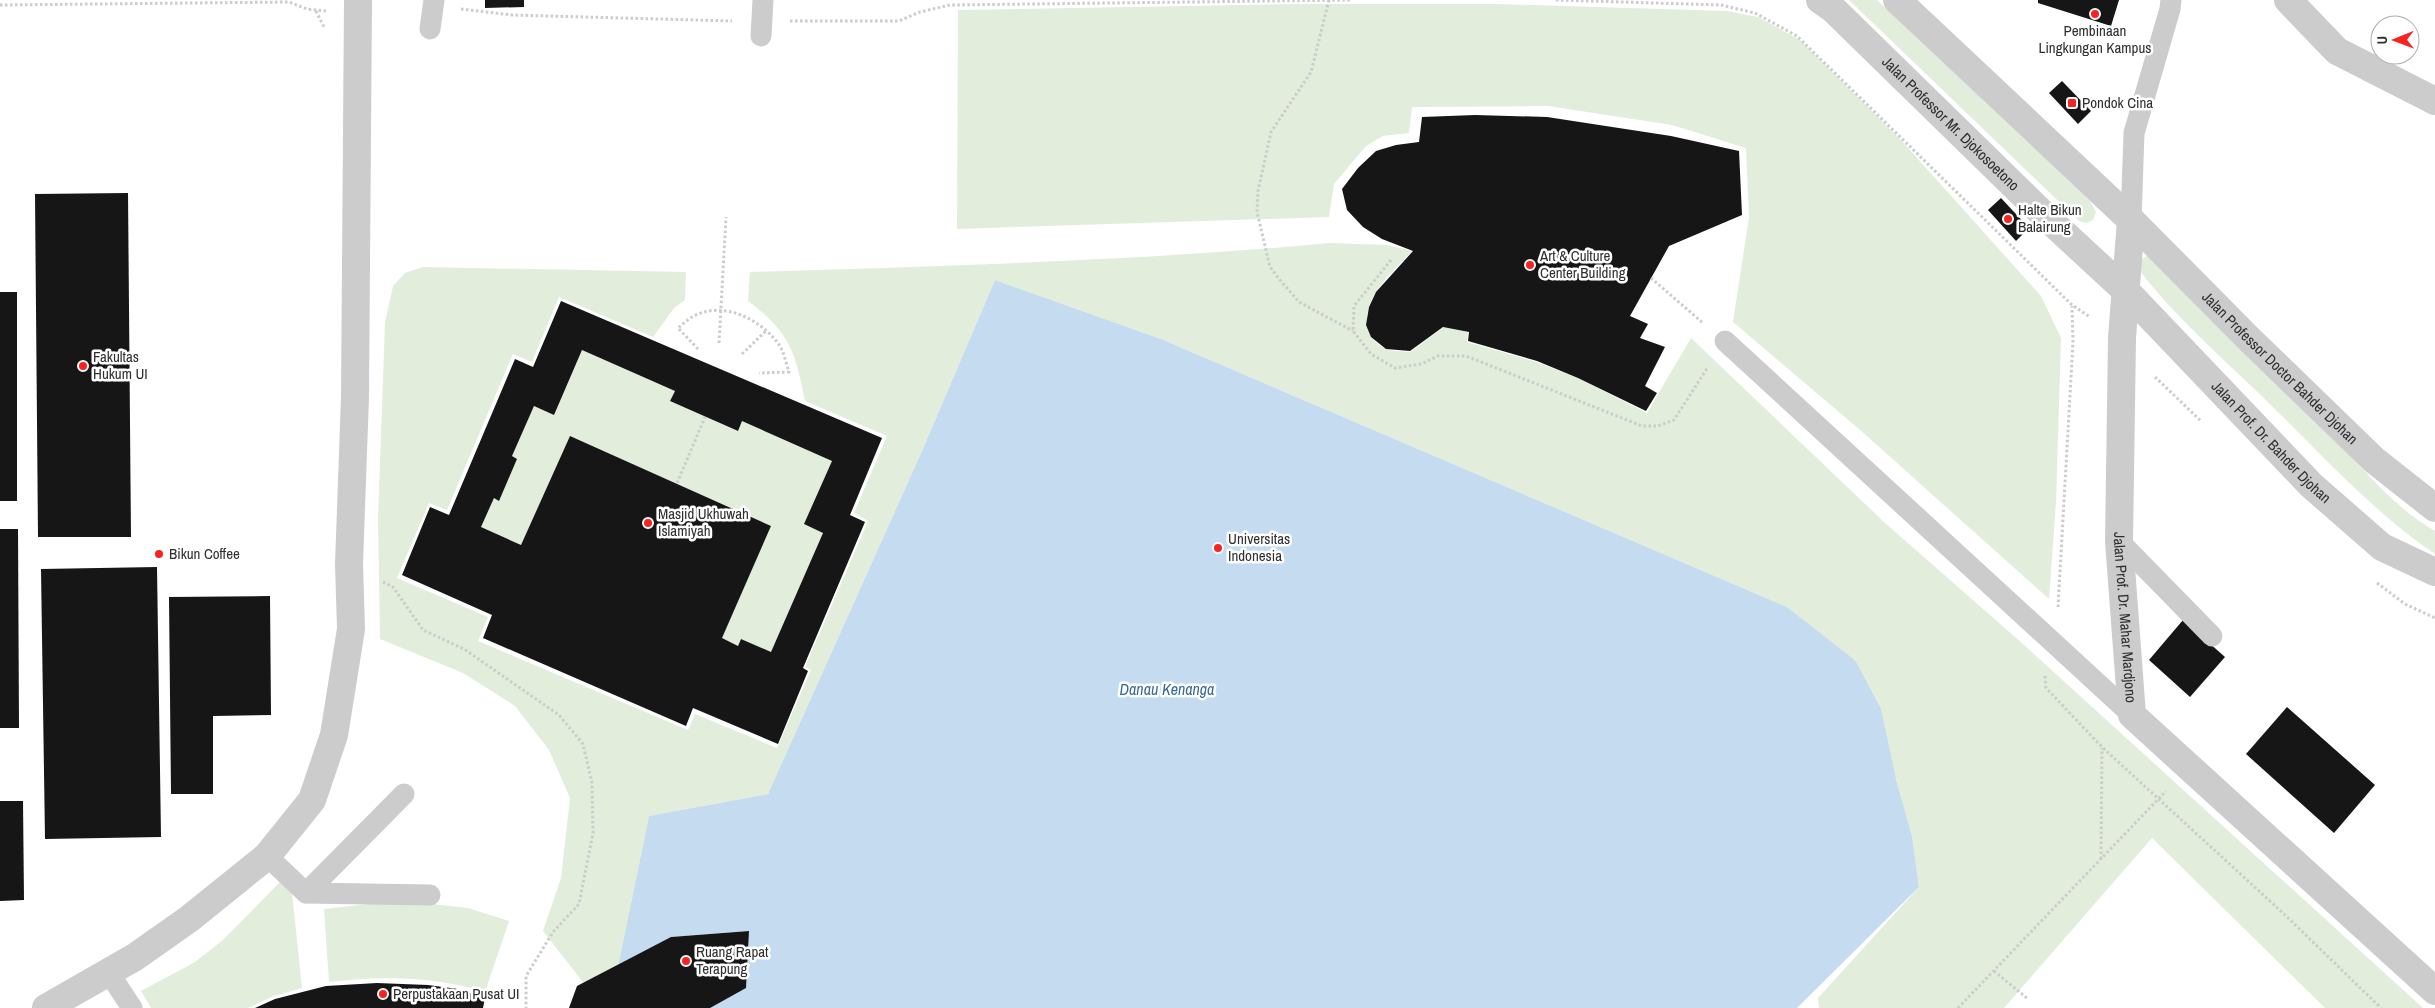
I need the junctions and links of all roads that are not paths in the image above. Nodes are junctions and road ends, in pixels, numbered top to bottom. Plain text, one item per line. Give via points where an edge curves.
1 (762, 0) edge
2 (1820, 0) edge
3 (1897, 0) edge
4 (2170, 0) edge
5 (2288, 0) edge
6 (434, 3) edge
7 (358, 6) edge
8 (430, 29) dead end
9 (761, 29) road end
10 (2435, 101) edge
11 (2131, 220) junction
12 (2125, 290) junction
13 (1725, 341) road end
14 (2435, 508) edge
15 (2118, 541) junction
16 (2435, 572) edge
17 (2212, 636) dead end
18 (2132, 715) junction
19 (404, 794) dead end
20 (267, 856) junction
21 (306, 892) junction
22 (430, 895) dead end
23 (109, 973) junction
24 (2435, 991) edge
25 (46, 1008) edge
26 (132, 1008) edge

1 - 9 lane
2 - 12 street, Jalan Professor Mr. Djokosoetono
3 - 11 street
4 - 11 lane via 2134,133
5 - 10 street via 2337,51
6 - 8 lane
7 - 20 street via 355,397 349,564 351,629 334,736 312,800
11 - 12 street, Jalan Prof. Dr. Mahar Mardjono
11 - 14 street, Jalan Professor Doctor Bahder Djohan via 2374,460
12 - 15 street, Jalan Prof. Dr. Mahar Mardjono
12 - 16 street, Jalan Prof. Dr. Bahder Djohan via 2347,518 2382,547
13 - 18 lane
15 - 17 lane
15 - 18 street, Jalan Prof. Dr. Mahar Mardjono
18 - 24 street, Jalan Prof. Dr. Mahar Mardjono
19 - 21 lane
20 - 21 lane
20 - 23 street via 189,919
21 - 22 lane
23 - 25 street
23 - 26 lane

